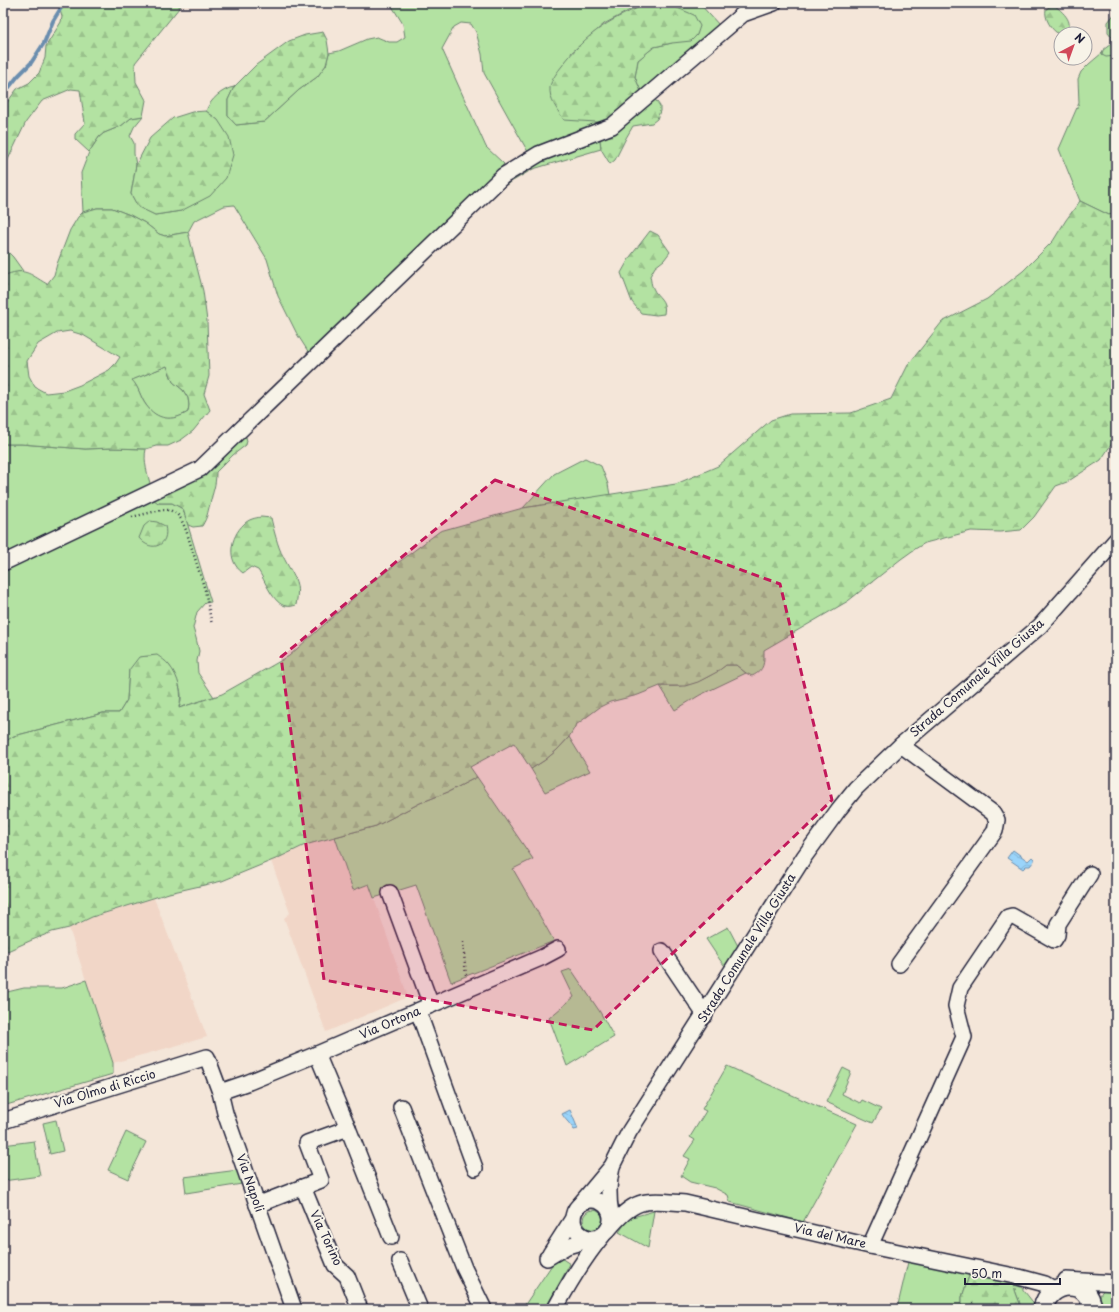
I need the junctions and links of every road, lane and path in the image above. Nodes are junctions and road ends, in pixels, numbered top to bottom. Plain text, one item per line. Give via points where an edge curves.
1 (774, 3) edge
2 (117, 508) junction
3 (1116, 540) edge
4 (3, 563) edge
5 (212, 625) dead end
6 (901, 745) junction
7 (1090, 874) dead end
8 (390, 893) dead end
9 (463, 942) dead end
10 (558, 949) dead end
11 (662, 951) dead end
12 (899, 964) dead end
13 (471, 988) junction
14 (425, 1008) junction
15 (704, 1015) junction
16 (317, 1054) junction
17 (207, 1057) joint
18 (220, 1092) junction
19 (401, 1107) dead end
20 (3, 1121) edge
21 (348, 1128) junction
22 (612, 1166) junction
23 (475, 1168) dead end
24 (303, 1187) junction
25 (640, 1204) junction
26 (257, 1205) junction
27 (599, 1205) junction
28 (573, 1218) junction
29 (603, 1234) junction
30 (391, 1237) dead end
31 (870, 1246) junction
32 (400, 1261) dead end
33 (1019, 1277) junction
34 (1116, 1283) edge
35 (1055, 1290) junction
36 (1044, 1307) edge
37 (294, 1309) edge
38 (360, 1309) edge
39 (420, 1309) edge
40 (484, 1309) edge
41 (555, 1309) edge
42 (1092, 1309) edge

1 - 2 street via 743,14 612,126 539,154 504,176 200,469
2 - 4 street
2 - 5 path via 129,517 161,510 170,510 177,514 186,530 206,590
3 - 6 street, Strada Comunale Villa Giusta via 1040,626
6 - 12 street, Strada Comunale Villa Giusta via 993,813 997,820 995,831
6 - 15 street, Strada Comunale Villa Giusta via 856,788 837,811 804,857
7 - 31 street via 1058,924 1054,940 1012,916 1008,917 960,988 956,1006 964,1037
8 - 14 street
9 - 13 path via 466,976
10 - 13 street, Via Ortona
11 - 15 street
13 - 14 street, Via Ortona
14 - 16 street, Via Ortona
14 - 23 street
15 - 22 street, Strada Comunale Villa Giusta via 629,1132
16 - 18 street, Via Ortona
16 - 21 street
17 - 18 street, Via Napoli
17 - 20 street, Via Olmo di Riccio
18 - 26 street, Via Napoli
19 - 40 street via 464,1268
21 - 24 street via 307,1143 321,1180
21 - 30 street
22 - 27 street
22 - 27 street
24 - 26 street
24 - 38 street, Via Torino via 336,1265 347,1276
25 - 27 street
25 - 29 street via 626,1210
25 - 31 street, Via del Mare via 654,1201 685,1203
26 - 37 street, Via Napoli
27 - 28 street via 577,1207
27 - 29 street via 611,1225
28 - 29 street via 580,1234 591,1238
28 - 29 street via 547,1258 567,1246
29 - 41 street via 593,1247 581,1255
31 - 33 street, Via del Mare
32 - 39 street
33 - 34 street
33 - 35 street, Via del Mare via 1045,1284
33 - 36 street, Via del Mare via 1034,1289
35 - 36 main road via 1048,1295
35 - 42 main road via 1066,1286 1080,1289 1090,1299

